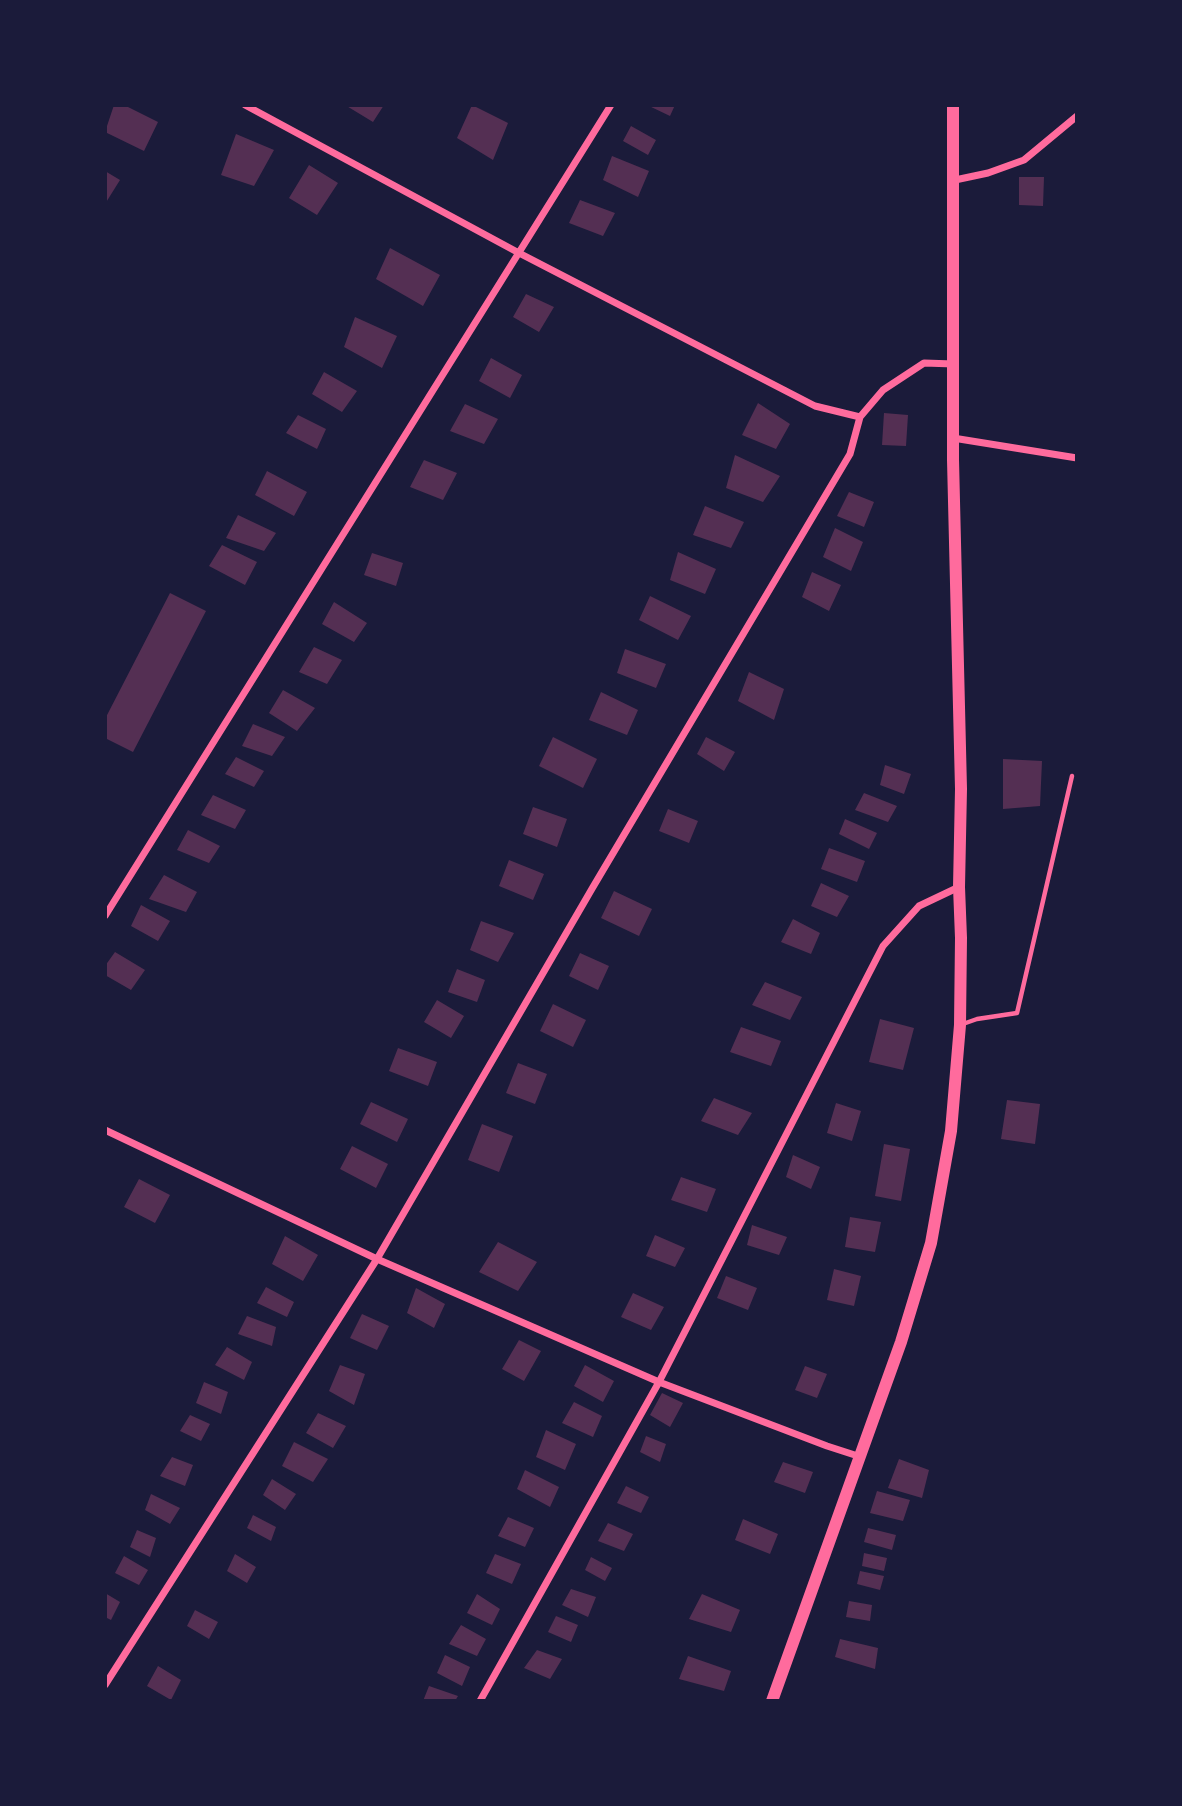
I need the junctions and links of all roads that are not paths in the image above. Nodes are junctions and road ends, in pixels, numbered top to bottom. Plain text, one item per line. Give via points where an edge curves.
1 (245, 105) edge
2 (611, 105) edge
3 (953, 105) edge
4 (1077, 116) edge
5 (955, 180) junction
6 (519, 253) junction
7 (954, 364) junction
8 (860, 417) junction
9 (953, 438) junction
10 (1077, 458) edge
11 (1072, 776) dead end
12 (959, 887) junction
13 (105, 916) edge
14 (960, 1025) junction
15 (105, 1130) edge
16 (377, 1259) junction
17 (659, 1381) junction
18 (861, 1457) junction
19 (105, 1685) edge
20 (480, 1701) edge
21 (772, 1701) edge

1 - 6 street
2 - 6 street
3 - 5 main road
4 - 5 street via 1024,160
5 - 7 main road
6 - 8 street via 814,406
6 - 13 street
7 - 8 street via 924,363 883,390
7 - 9 main road
8 - 16 street via 850,454
9 - 10 street
9 - 12 main road
11 - 14 lane via 1017,1013
12 - 14 main road
12 - 17 street via 919,906 883,946
14 - 18 main road via 951,1131 931,1243
15 - 16 street
16 - 17 street
16 - 19 street
17 - 18 street
17 - 20 street
18 - 21 main road

